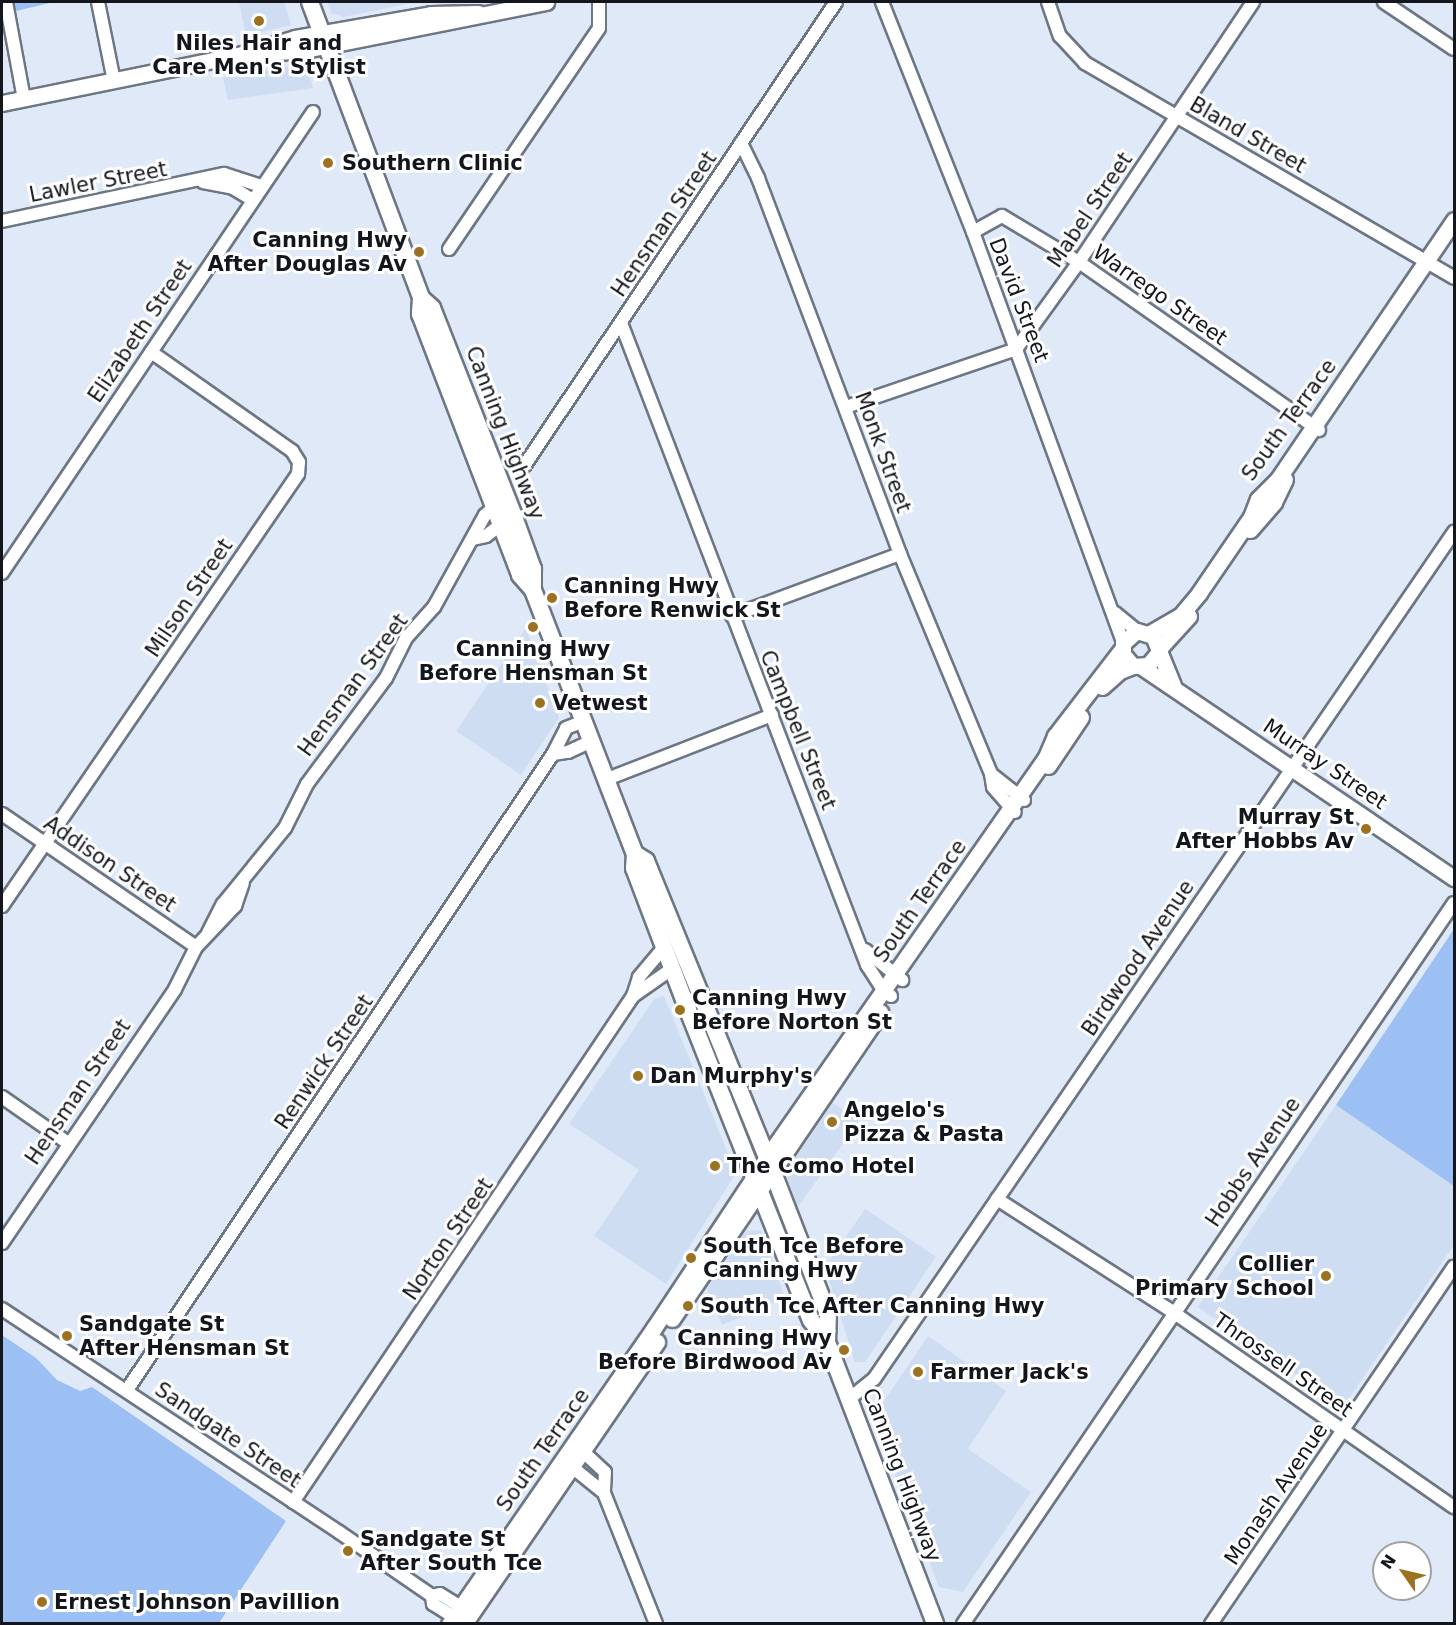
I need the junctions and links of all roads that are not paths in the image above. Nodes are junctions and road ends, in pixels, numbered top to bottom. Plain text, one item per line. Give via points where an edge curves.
1 (6, 2) edge
2 (98, 2) edge
3 (310, 2) edge
4 (546, 2) edge
5 (599, 2) edge
6 (838, 2) edge
7 (882, 2) edge
8 (1048, 2) edge
9 (1253, 2) edge
10 (1384, 2) edge
11 (477, 7) edge
12 (325, 39) junction
13 (1455, 49) edge
14 (114, 81) junction
15 (24, 99) junction
16 (2, 103) edge
17 (313, 112) dead end
18 (1176, 116) junction
19 (741, 143) junction
20 (202, 182) junction
21 (261, 186) junction
22 (251, 199) junction
23 (2, 220) edge
24 (1455, 220) edge
25 (973, 232) junction
26 (1455, 232) edge
27 (449, 249) dead end
28 (1079, 262) junction
29 (1430, 262) junction
30 (1455, 278) edge
31 (621, 323) junction
32 (1016, 349) junction
33 (151, 352) junction
34 (846, 407) junction
35 (1316, 428) junction
36 (524, 466) dead end
37 (501, 503) junction
38 (507, 519) junction
39 (1455, 532) edge
40 (473, 539) junction
41 (900, 554) junction
42 (2, 573) edge
43 (1115, 613) junction
44 (732, 616) junction
45 (1143, 632) junction
46 (1123, 646) junction
47 (1158, 651) junction
48 (1138, 666) junction
49 (1173, 685) junction
50 (772, 715) junction
51 (584, 721) junction
52 (592, 741) junction
53 (553, 754) junction
54 (1292, 767) junction
55 (607, 779) junction
56 (1017, 804) junction
57 (2, 814) edge
58 (45, 844) junction
59 (635, 854) junction
60 (1455, 878) edge
61 (1455, 903) edge
62 (2, 906) edge
63 (196, 947) junction
64 (664, 947) junction
65 (864, 949) junction
66 (673, 968) junction
67 (898, 977) junction
68 (887, 993) junction
69 (633, 996) junction
70 (2, 1097) edge
71 (68, 1143) junction
72 (767, 1157) junction
73 (773, 1174) junction
74 (758, 1184) junction
75 (997, 1199) junction
76 (2, 1243) edge
77 (1455, 1267) edge
78 (2, 1309) edge
79 (1173, 1312) junction
80 (827, 1342) junction
81 (127, 1390) junction
82 (849, 1400) junction
83 (1342, 1430) junction
84 (578, 1447) junction
85 (567, 1463) junction
86 (604, 1494) junction
87 (293, 1502) junction
88 (1455, 1507) edge
89 (460, 1618) edge
90 (656, 1623) edge
91 (935, 1623) edge
92 (963, 1623) edge
93 (1211, 1623) edge

1 - 15 street
2 - 14 street
3 - 12 highway, Canning Highway
4 - 11 main road
5 - 27 street via 598,28
6 - 19 street, Hensman Street
7 - 25 street, David Street
8 - 18 street, Bland Street via 1060,36 1085,63
9 - 18 street, Mabel Street
10 - 13 street
11 - 12 main road
12 - 14 main road
12 - 37 highway, Canning Highway via 421,298 432,308
14 - 15 main road
15 - 16 main road
17 - 21 street, Elizabeth Street
18 - 28 street, Mabel Street
18 - 29 street, Bland Street
19 - 31 street, Hensman Street
19 - 34 street, Monk Street
20 - 21 street, Lawler Street via 224,174
20 - 22 street, Lawler Street via 234,188
20 - 23 street, Lawler Street
21 - 22 street, Elizabeth Street
22 - 33 street, Elizabeth Street
24 - 29 main road, South Terrace
25 - 28 street, Warrego Street via 1002,216
25 - 32 street, David Street
26 - 29 main road, South Terrace
28 - 32 street, Mabel Street
28 - 35 street, Warrego Street
29 - 30 street, Bland Street
29 - 35 main road, South Terrace
31 - 36 street, Hensman Street
31 - 44 street, Campbell Street
32 - 34 street
32 - 43 street, David Street
33 - 42 street, Elizabeth Street
33 - 58 street, Milson Street via 292,451 299,462 298,474
34 - 41 street, Monk Street
35 - 45 main road, South Terrace via 1258,499 1239,535 1188,608 1169,625
35 - 47 main road, South Terrace via 1269,509 1257,520 1183,624
37 - 38 highway, Canning Highway
37 - 40 street, Hensman Street via 485,515
38 - 40 street via 486,536
38 - 51 highway, Canning Highway via 533,569 533,590
39 - 54 street, Birdwood Avenue
40 - 63 street, Hensman Street via 434,607 406,638 392,668 300,794 285,828 223,904
41 - 44 street
41 - 56 street, Monk Street via 993,787
43 - 45 street
43 - 46 street, David Street via 1116,630
44 - 50 street, Campbell Street
45 - 46 main road
45 - 47 main road
46 - 48 main road via 1125,659
46 - 56 main road, South Terrace via 1055,736
47 - 48 main road via 1152,663
47 - 49 main road
48 - 49 main road, Murray Street
48 - 56 main road, South Terrace via 1103,685
49 - 54 main road, Murray Street
50 - 55 street
50 - 65 street, Campbell Street
51 - 52 highway, Canning Highway
51 - 53 street, Renwick Street via 566,728
52 - 53 street
52 - 55 highway, Canning Highway
53 - 81 street, Renwick Street
54 - 60 main road, Murray Street
54 - 75 street, Birdwood Avenue
55 - 59 highway, Canning Highway
56 - 67 main road, South Terrace
57 - 58 street, Addison Street
58 - 62 street, Milson Street
58 - 63 street, Addison Street
59 - 64 highway, Canning Highway via 634,868
59 - 72 highway, Canning Highway via 646,861
61 - 79 street, Hobbs Avenue
63 - 71 street, Hensman Street via 175,988
64 - 66 highway, Canning Highway
64 - 69 street, Norton Street via 639,977
65 - 67 street, Campbell Street
65 - 68 street, Campbell Street via 867,965
66 - 69 street, Norton Street
66 - 74 highway, Canning Highway
67 - 68 main road, South Terrace
68 - 72 main road, South Terrace
68 - 73 main road, South Terrace
69 - 87 street, Norton Street
70 - 71 street
71 - 76 street, Hensman Street
72 - 73 highway, Canning Highway
72 - 74 main road, South Terrace
73 - 74 main road, South Terrace
73 - 80 highway, Canning Highway via 828,1314
74 - 80 highway, Canning Highway via 811,1320
74 - 84 main road, South Terrace
75 - 79 street, Throssell Street
75 - 82 street, Birdwood Avenue via 874,1379
77 - 83 street, Monash Avenue
78 - 81 street, Sandgate Street
79 - 83 street, Throssell Street
79 - 92 street, Hobbs Avenue
80 - 82 highway, Canning Highway
81 - 87 street, Sandgate Street
82 - 91 highway, Canning Highway
83 - 88 street, Throssell Street
83 - 93 street, Monash Avenue
84 - 85 main road, South Terrace
84 - 86 street via 605,1472
85 - 86 street
85 - 89 main road, South Terrace
86 - 90 street
87 - 89 street, Sandgate Street via 432,1596 433,1604

